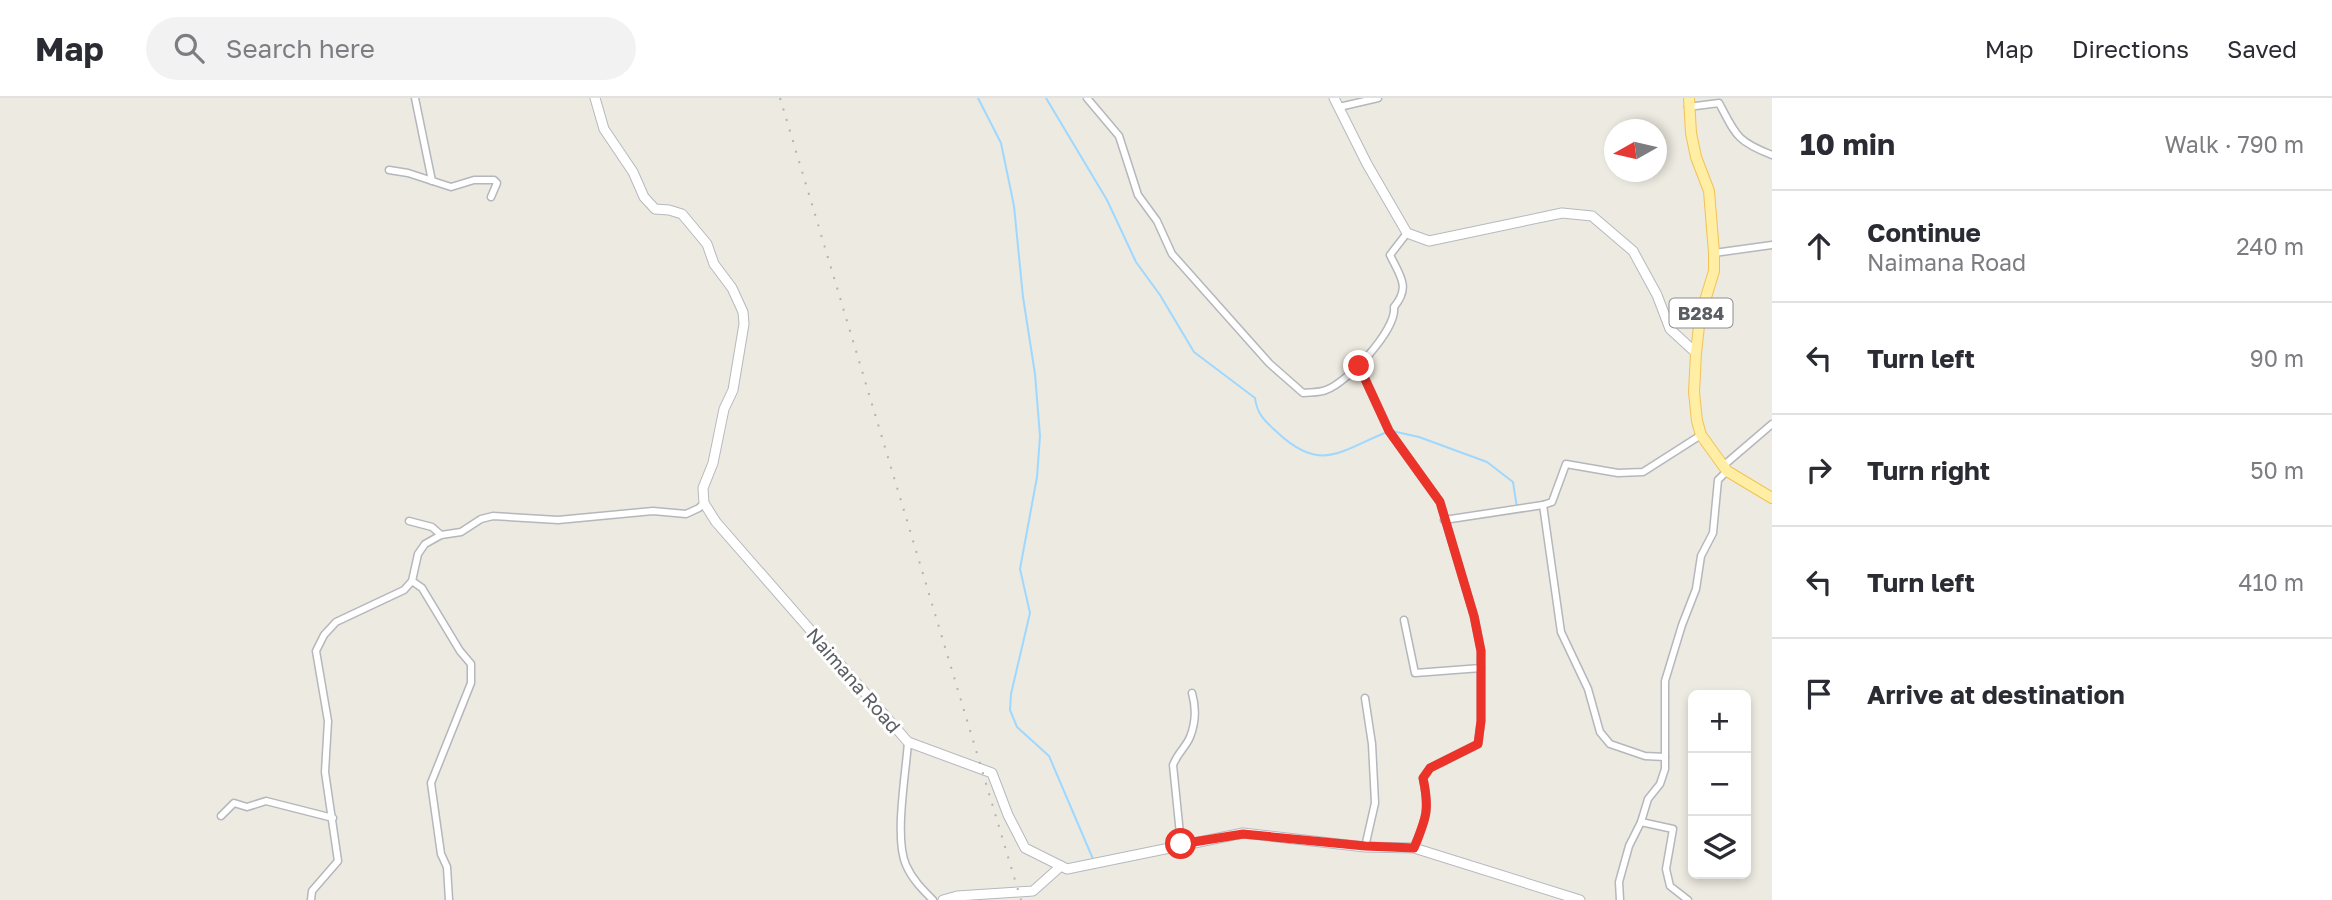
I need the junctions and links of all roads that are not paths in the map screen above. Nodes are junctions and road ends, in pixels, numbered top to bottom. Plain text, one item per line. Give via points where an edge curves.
1 (415, 98) edge
2 (595, 98) edge
3 (1087, 98) edge
4 (1378, 98) edge
5 (1337, 103) edge
6 (1689, 103) edge
7 (1772, 155) edge
8 (389, 170) dead end
9 (432, 181) junction
10 (491, 197) dead end
11 (1407, 233) junction
12 (1772, 245) edge
13 (1714, 253) junction
14 (1696, 353) junction
15 (1359, 366) junction
16 (1772, 424) edge
17 (1701, 435) junction
18 (1725, 468) junction
19 (1772, 498) edge
20 (704, 503) junction
21 (1543, 505) junction
22 (1444, 520) junction
23 (409, 521) dead end
24 (441, 535) junction
25 (412, 581) junction
26 (1404, 620) dead end
27 (1481, 668) junction
28 (1192, 693) dead end
29 (1365, 698) dead end
30 (908, 742) junction
31 (1665, 757) junction
32 (221, 816) dead end
33 (333, 818) junction
34 (1640, 822) junction
35 (1181, 844) junction
36 (1365, 846) junction
37 (1414, 848) junction
38 (1060, 866) junction
39 (311, 900) edge
40 (449, 900) edge
41 (933, 900) edge
42 (943, 900) edge
43 (1580, 900) edge
44 (1620, 900) edge
45 (1688, 900) edge

1 - 9 street
2 - 20 street via 604,129 644,197 655,209 682,214 707,244 743,312 733,390 724,409
3 - 15 street via 1119,136 1138,195 1172,254 1269,363 1303,393 1326,390
4 - 5 street
5 - 11 street
6 - 7 street via 1719,103 1735,134 1749,146
6 - 13 main road, B284 via 1696,157 1709,191
8 - 9 street
9 - 10 street via 452,187 494,180
11 - 14 street via 1429,241 1562,213 1592,216 1633,251 1670,329
11 - 15 street via 1390,255 1403,283 1402,296 1377,345
12 - 13 street
13 - 14 main road, B284
14 - 17 main road, B284 via 1694,392
15 - 22 street via 1389,431 1440,502
16 - 18 street
17 - 18 main road, B284
17 - 21 street via 1643,472 1618,473 1566,464 1552,502
18 - 19 main road, B284
18 - 31 street via 1718,480 1713,533 1700,556 1696,589 1665,681
20 - 24 street via 686,514 653,511 558,520 494,516 461,532
20 - 30 street, Naimana Road
21 - 22 street
21 - 31 street via 1561,632 1588,689 1600,732 1609,744 1645,756
22 - 27 street via 1474,616
23 - 24 street via 432,527
24 - 25 street via 418,554
25 - 33 street via 404,590 336,622 316,651 328,720 325,772
25 - 40 street via 422,588 471,664 471,683 431,783
26 - 27 street via 1415,673
27 - 37 street via 1478,744 1430,768 1423,778 1427,814
28 - 35 street via 1196,709 1190,738 1173,765
29 - 36 street via 1375,803
30 - 38 street, Naimana Road via 992,774 1025,848
30 - 41 street via 901,835 905,862
31 - 34 street via 1660,784 1648,799
32 - 33 street via 234,803 247,807 266,801
33 - 39 street via 338,862 312,891
34 - 44 street via 1619,882
34 - 45 street via 1673,829 1666,869 1670,886
35 - 36 street via 1243,834
35 - 38 street via 1067,869
36 - 37 street
37 - 43 street
38 - 42 street via 1033,891

